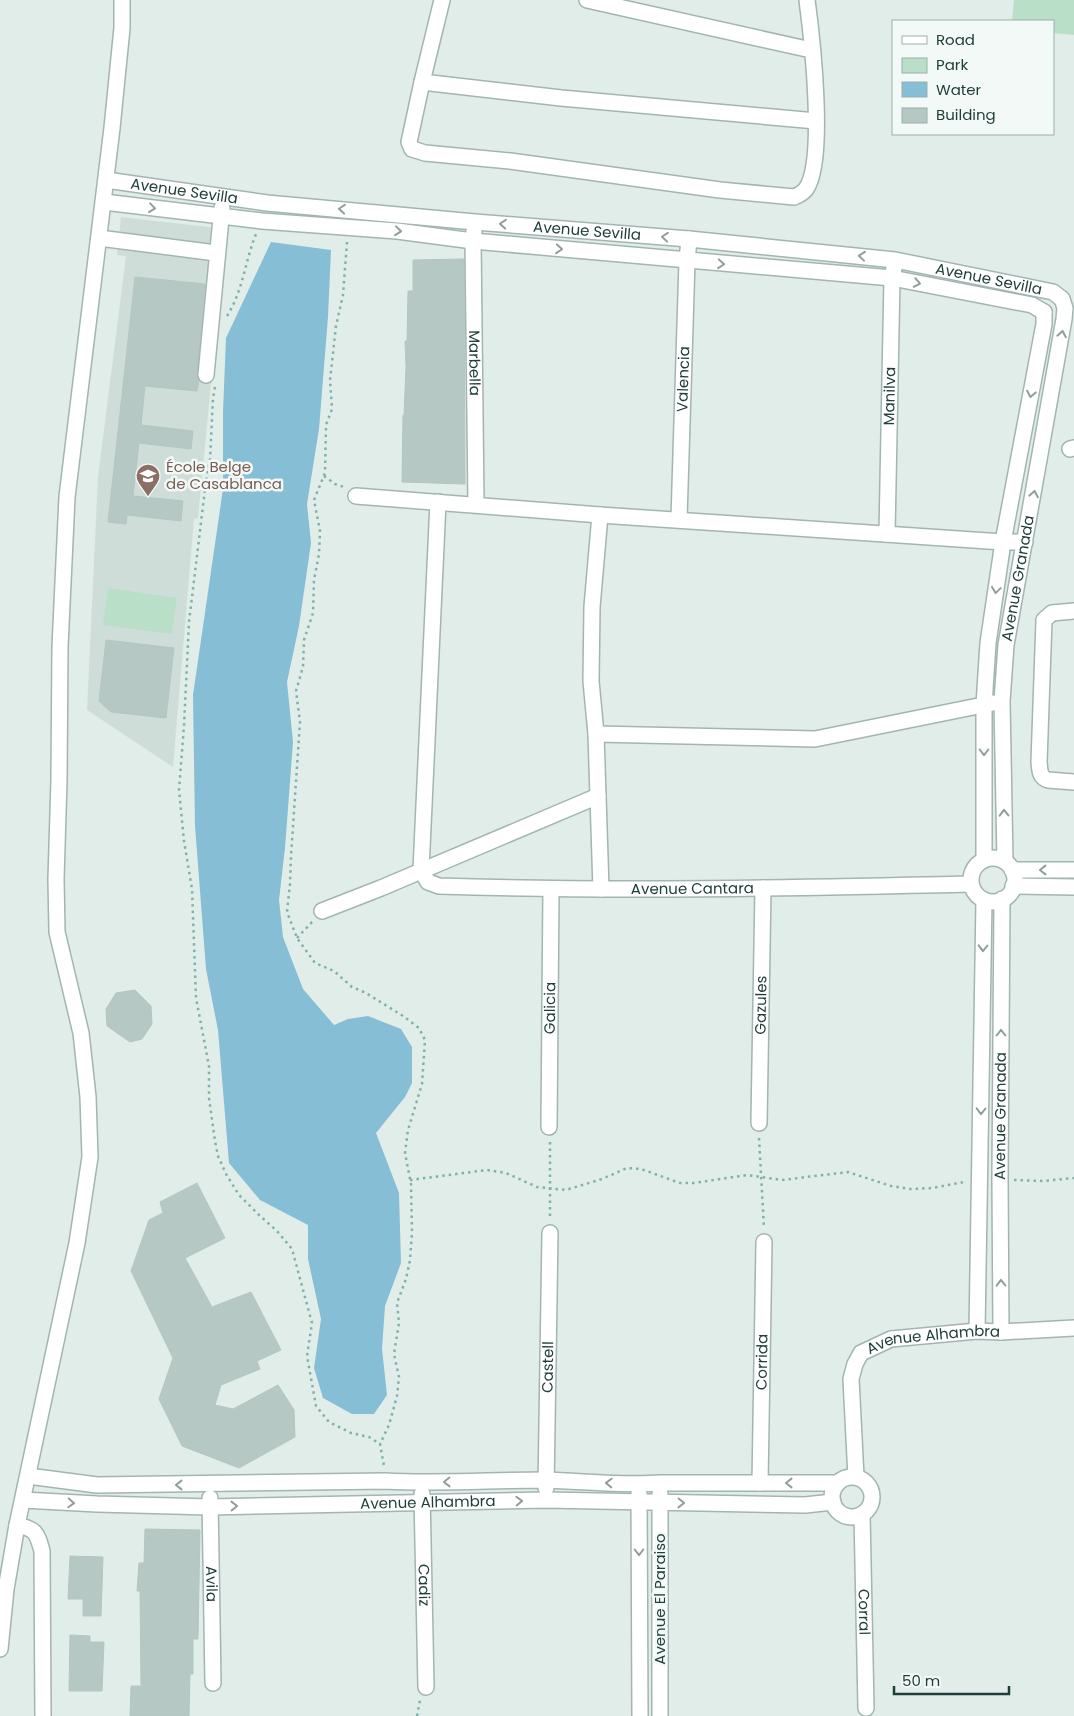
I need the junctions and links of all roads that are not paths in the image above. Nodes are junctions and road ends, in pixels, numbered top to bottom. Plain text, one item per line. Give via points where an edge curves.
1 (122, 0) edge
2 (442, 0) edge
3 (587, 0) edge
4 (807, 0) edge
5 (811, 50) junction
6 (422, 82) junction
7 (816, 121) junction
8 (106, 180) junction
9 (223, 197) junction
10 (104, 202) junction
11 (220, 222) junction
12 (475, 222) junction
13 (99, 238) junction
14 (689, 238) junction
15 (473, 241) junction
16 (216, 253) junction
17 (895, 260) junction
18 (687, 261) junction
19 (892, 278) junction
20 (1062, 299) junction
21 (1044, 312) junction
22 (211, 377) road end
23 (356, 496) road end
24 (438, 502) junction
25 (476, 504) junction
26 (600, 515) junction
27 (679, 520) junction
28 (887, 534) junction
29 (1003, 542) junction
30 (1025, 542) junction
31 (1074, 611) edge
32 (1002, 701) junction
33 (984, 705) junction
34 (596, 734) junction
35 (1074, 782) edge
36 (598, 796) junction
37 (984, 860) junction
38 (1008, 866) junction
39 (421, 870) junction
40 (1074, 870) edge
41 (971, 884) junction
42 (1013, 886) junction
43 (1074, 887) edge
44 (763, 888) junction
45 (601, 889) junction
46 (551, 890) junction
47 (1002, 899) junction
48 (984, 900) junction
49 (322, 911) road end
50 (759, 1123) road end
51 (550, 1127) road end
52 (550, 1233) road end
53 (764, 1242) road end
54 (1074, 1328) edge
55 (977, 1331) junction
56 (1001, 1332) junction
57 (28, 1476) junction
58 (856, 1477) junction
59 (545, 1480) junction
60 (660, 1482) junction
61 (422, 1483) junction
62 (760, 1483) junction
63 (838, 1483) junction
64 (209, 1484) junction
65 (639, 1484) junction
66 (23, 1500) junction
67 (546, 1500) junction
68 (833, 1502) junction
69 (422, 1503) junction
70 (638, 1503) junction
71 (660, 1503) junction
72 (210, 1507) junction
73 (862, 1514) junction
74 (17, 1525) junction
75 (0, 1649) edge
76 (213, 1683) dead end
77 (426, 1687) dead end
78 (866, 1708) dead end
79 (43, 1716) edge
80 (640, 1716) edge
81 (660, 1716) edge

1 - 8 street
2 - 6 street
3 - 5 street
4 - 5 street
5 - 7 street
6 - 7 street
6 - 7 street via 409,142 415,150 782,197 802,194 811,181
8 - 9 street, Avenue Sevilla
8 - 10 street
9 - 11 street
12 -> 9 street, Avenue Sevilla
10 -> 11 street, Avenue Sevilla
10 - 13 street
11 -> 15 street, Avenue Sevilla via 262,221 397,231
11 - 16 street
14 -> 12 street, Avenue Sevilla
12 - 15 street, Marbella
13 - 16 street
13 - 57 street via 67,497 60,647 56,879 57,932 80,1034 88,1097 90,1157 77,1243
17 -> 14 street, Avenue Sevilla
14 - 18 street, Valencia
15 -> 18 street, Avenue Sevilla
15 - 25 street, Marbella
16 - 22 street
17 - 19 street, Manilva
17 - 20 street, Avenue Sevilla via 1048,290
18 -> 19 street, Avenue Sevilla
18 - 27 street, Valencia
19 -> 21 street, Avenue Sevilla via 1032,306
19 - 28 street, Manilva
20 - 21 street
30 -> 20 street, Avenue Granada via 1064,319
21 -> 29 street, Avenue Granada
23 - 24 street
24 - 25 street
24 - 39 street
25 - 26 street
26 - 27 street
26 - 34 street via 591,680
27 - 28 street
28 - 29 street
29 - 30 street
29 -> 33 street, Avenue Granada via 988,643
30 - 32 street, Avenue Granada via 1006,645
31 - 35 street via 1052,613 1044,620 1039,762 1044,779
32 - 33 street
38 -> 32 street, Avenue Granada
33 - 34 street via 815,739
33 -> 37 street, Avenue Granada
34 - 36 street
36 - 39 street
36 - 45 street
37 - 38 street via 998,858
37 - 41 street via 973,870
40 -> 38 street
38 - 42 street via 1014,875
39 - 46 street, Avenue Cantara via 428,882 439,886
39 - 49 street
41 - 44 street, Avenue Cantara
41 - 48 street
42 - 43 street
42 - 47 street
44 - 45 street, Avenue Cantara
44 - 50 street, Gazules
45 - 46 street, Avenue Cantara
46 - 51 street, Galicia
47 - 48 street
56 -> 47 street, Avenue Granada
48 -> 55 street, Avenue Granada
52 - 59 street, Castell
53 - 62 street, Corrida
54 - 56 street, Avenue Alhambra
55 - 56 street, Avenue Alhambra
55 - 58 street, Avenue Alhambra via 890,1339 861,1353 851,1379
64 -> 57 street, Avenue Alhambra via 97,1485
57 - 66 street
58 - 63 street via 845,1478
58 - 73 street via 867,1482 872,1493 872,1503
59 -> 61 street, Avenue Alhambra
65 -> 59 street, Avenue Alhambra
59 - 67 street, Castell
60 - 62 street, Avenue Alhambra
60 - 65 street, Avenue Alhambra
60 - 71 street, Avenue El Paraiso
61 - 64 street, Avenue Alhambra
61 - 69 street, Cadiz
63 -> 62 street, Avenue Alhambra
63 - 68 street via 833,1492
64 - 72 street, Avila
65 - 70 street, Avenue El Paraiso
66 -> 72 street, Avenue Alhambra
66 - 74 street
69 -> 67 street, Avenue Alhambra
67 - 70 street, Avenue Alhambra
71 -> 68 street, Avenue Alhambra via 805,1505
68 - 73 street via 844,1515
72 -> 69 street, Avenue Alhambra
69 - 77 street, Cadiz
70 - 71 street, Avenue Alhambra
70 -> 80 street, Avenue El Paraiso
71 - 81 street, Avenue El Paraiso
72 - 76 street, Avila
73 - 78 street, Corral
74 - 75 street
74 - 79 street via 28,1527 36,1534 42,1551

